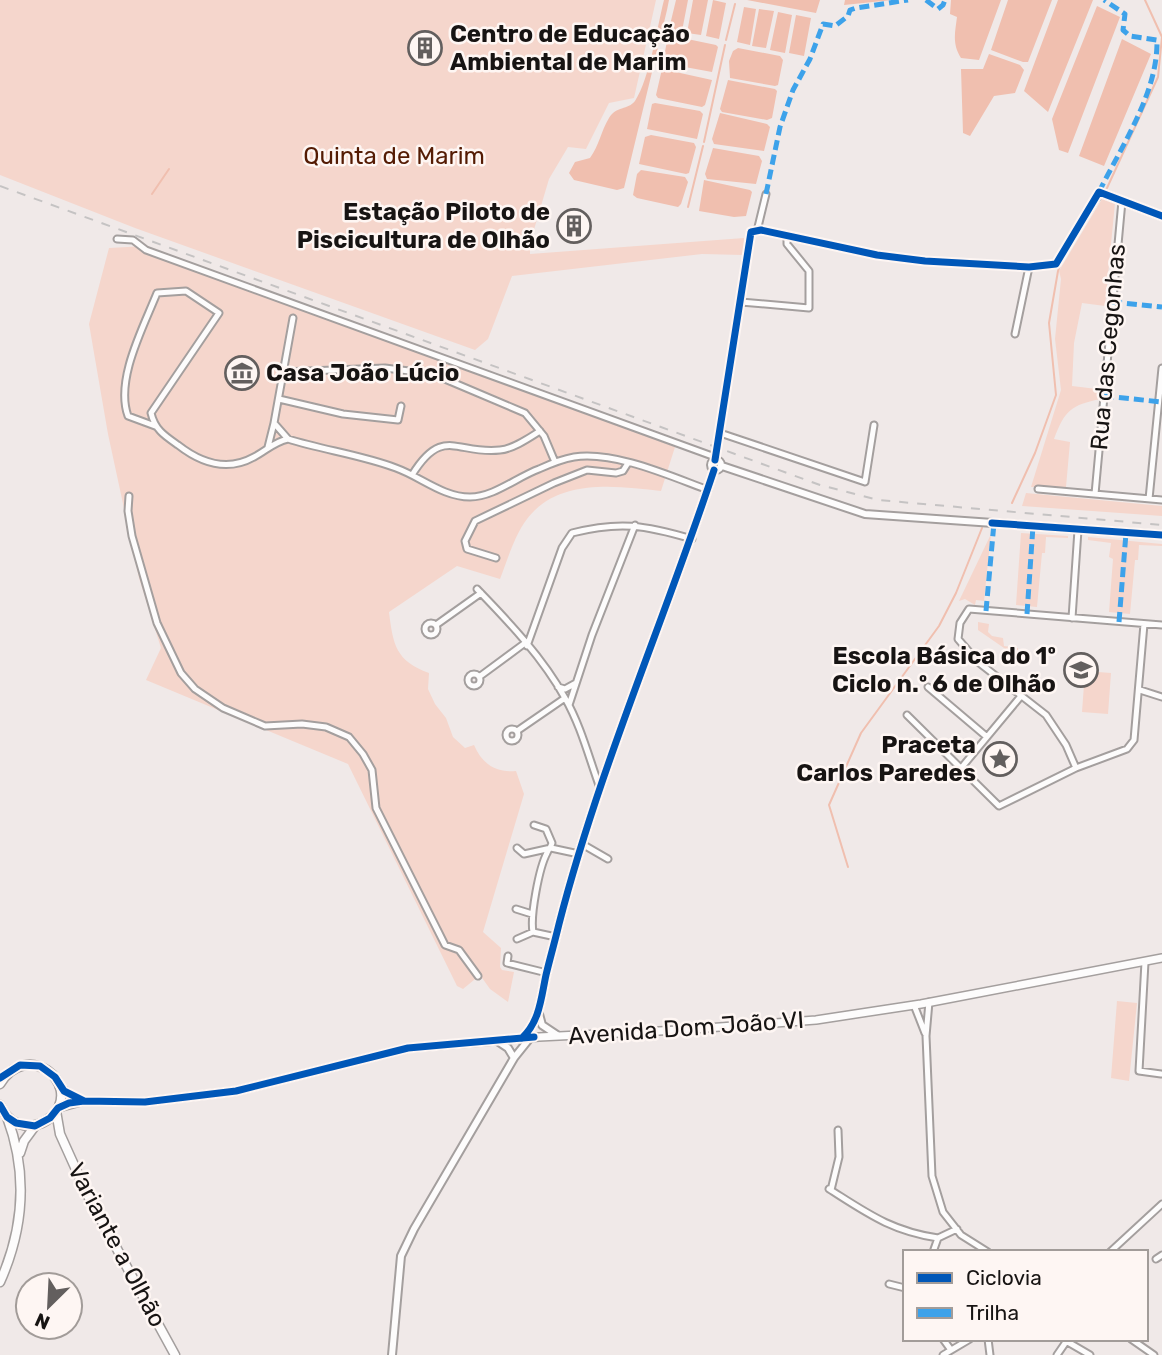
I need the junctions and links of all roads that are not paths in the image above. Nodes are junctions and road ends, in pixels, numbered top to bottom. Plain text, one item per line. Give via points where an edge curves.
1 (766, 194) dead end
2 (1099, 195) joint
3 (1122, 201) junction
4 (1162, 216) edge
5 (757, 231) junction
6 (787, 235) junction
7 (117, 239) dead end
8 (1029, 267) junction
9 (741, 302) junction
10 (293, 318) dead end
11 (1015, 334) dead end
12 (1162, 368) edge
13 (282, 372) junction
14 (279, 399) junction
15 (401, 406) dead end
16 (274, 423) junction
17 (874, 425) dead end
18 (155, 426) junction
19 (540, 431) junction
20 (720, 433) junction
21 (288, 439) junction
22 (268, 447) junction
23 (715, 458) junction
24 (555, 462) junction
25 (628, 463) junction
26 (722, 466) junction
27 (714, 470) junction
28 (412, 475) junction
29 (1038, 489) dead end
30 (708, 490) junction
31 (1095, 494) junction
32 (129, 496) dead end
33 (1149, 499) junction
34 (1162, 500) edge
35 (635, 525) junction
36 (1078, 530) junction
37 (1162, 536) edge
38 (692, 539) junction
39 (496, 558) dead end
40 (1072, 618) junction
41 (1144, 624) junction
42 (436, 625) dead end
43 (1162, 625) edge
44 (526, 644) junction
45 (479, 677) dead end
46 (576, 683) junction
47 (558, 687) junction
48 (928, 687) dead end
49 (1140, 690) junction
50 (1021, 696) junction
51 (1162, 697) edge
52 (565, 698) junction
53 (569, 705) junction
54 (907, 715) dead end
55 (517, 731) dead end
56 (987, 737) junction
57 (962, 767) junction
58 (1076, 768) junction
59 (600, 788) junction
60 (534, 825) dead end
61 (582, 844) junction
62 (517, 848) dead end
63 (551, 848) junction
64 (579, 854) junction
65 (608, 859) dead end
66 (516, 909) dead end
67 (532, 914) junction
68 (533, 932) junction
69 (556, 937) junction
70 (517, 939) dead end
71 (508, 956) dead end
72 (1162, 958) edge
73 (1145, 962) junction
74 (547, 973) junction
75 (478, 976) dead end
76 (929, 1002) junction
77 (914, 1005) junction
78 (538, 1024) junction
79 (560, 1036) junction
80 (926, 1036) junction
81 (539, 1037) junction
82 (522, 1038) junction
83 (496, 1040) junction
84 (514, 1054) junction
85 (1161, 1074) edge
86 (2, 1079) edge
87 (59, 1086) junction
88 (84, 1101) junction
89 (0, 1105) edge
90 (57, 1109) junction
91 (7, 1117) junction
92 (39, 1124) junction
93 (838, 1130) dead end
94 (60, 1134) junction
95 (19, 1156) junction
96 (1162, 1204) edge
97 (957, 1229) junction
98 (938, 1238) junction
99 (934, 1250) edge
100 (985, 1250) edge
101 (1112, 1250) edge
102 (1162, 1255) edge
103 (1156, 1259) dead end
104 (1, 1280) edge
105 (889, 1284) dead end
106 (903, 1288) edge
107 (944, 1341) edge
108 (967, 1341) edge
109 (1069, 1341) edge
110 (1134, 1341) edge
111 (951, 1350) junction
112 (175, 1355) edge
113 (392, 1355) edge
114 (943, 1355) edge
115 (1090, 1355) edge
116 (1154, 1355) edge

1 - 5 street
2 - 3 street
2 - 8 street via 1056,264
3 - 4 street
3 - 31 street, Rua das Cegonhas
5 - 6 street
5 - 9 street via 751,232
6 - 8 street via 877,255
6 - 9 street via 788,244 809,271 809,308
7 - 23 street via 133,240 159,255
8 - 11 street
9 - 20 street
10 - 13 street
12 - 33 street
13 - 14 street
13 - 19 street via 385,368 433,374 525,413
14 - 15 street via 343,414 398,420
14 - 16 street
16 - 21 street
16 - 22 street
17 - 20 street via 865,482
18 - 18 street via 151,413 219,313 186,291 157,293 125,378 128,416
18 - 22 street via 193,456 223,466 253,458
19 - 24 street
19 - 28 street via 501,451 453,445 438,448 424,457
20 - 23 street
21 - 22 street
21 - 28 street
23 - 26 street
23 - 27 street
24 - 25 street via 576,457
24 - 28 street via 470,497 454,495
25 - 30 street
25 - 39 street via 616,473 587,470 565,478 475,521 465,541 467,549
26 - 27 street
26 - 36 street via 865,514
27 - 30 street
29 - 31 street
30 - 38 street
31 - 33 street
32 - 75 street via 132,536 157,622 181,673 223,708 265,726 326,727 349,737 372,769 376,808 445,945 459,950
33 - 34 street
35 - 38 street
35 - 44 street via 572,533
35 - 46 street
36 - 37 street
36 - 40 street
38 - 59 street
40 - 41 street
40 - 50 street via 969,609 960,623 958,639 978,662
41 - 43 street
41 - 49 street
42 - 44 street via 479,591
44 - 45 street
44 - 47 street
46 - 47 street
46 - 53 street
47 - 52 street
48 - 56 street
49 - 51 street
49 - 58 street via 1134,740 1127,749
50 - 56 street
50 - 58 street via 1046,715
52 - 53 street
52 - 55 street
53 - 59 street
54 - 57 street
56 - 57 street
57 - 58 street via 999,806
59 - 61 street
60 - 63 street via 545,829
61 - 64 street
61 - 65 street
62 - 63 street via 524,854
63 - 64 street
63 - 67 street
64 - 69 street
66 - 67 street
67 - 68 street
68 - 69 street
68 - 70 street
69 - 74 street
71 - 74 street via 507,963
72 - 73 main road, Avenida Dom João VI
73 - 76 main road, Avenida Dom João VI
73 - 85 street via 1139,1071
74 - 78 street
76 - 77 main road, Avenida Dom João VI
76 - 80 street
77 - 79 main road, Avenida Dom João VI via 817,1020
77 - 80 street
78 - 79 street
78 - 81 street
78 - 82 street
79 - 81 main road, Avenida Dom João VI
80 - 97 street via 932,1176 943,1212
81 - 82 main road, Avenida Dom João VI
82 - 83 main road, Avenida Dom João VI
82 - 84 street
82 - 84 street
83 - 84 street
83 - 88 main road, Avenida Dom João VI via 408,1048 236,1091 145,1102
84 - 113 street via 401,1256
86 - 87 main road via 12,1069 30,1064 48,1070
87 - 88 main road
87 - 90 main road, Variante a Olhão
88 - 90 main road, Avenida Dom João VI
89 - 91 main road
90 - 92 main road
90 - 94 main road, Variante a Olhão
91 - 92 main road, Variante a Olhão via 16,1123
91 - 95 main road
92 - 94 main road, Variante a Olhão
92 - 95 main road via 24,1141
93 - 98 street via 839,1157 830,1189 885,1223 911,1234
94 - 112 main road, Variante a Olhão via 88,1196
95 - 104 main road via 22,1200 18,1232
96 - 101 street
97 - 98 street
97 - 100 street
98 - 99 street
102 - 103 street
105 - 106 street
107 - 111 street
108 - 111 street
109 - 115 street
110 - 116 street
111 - 114 street

